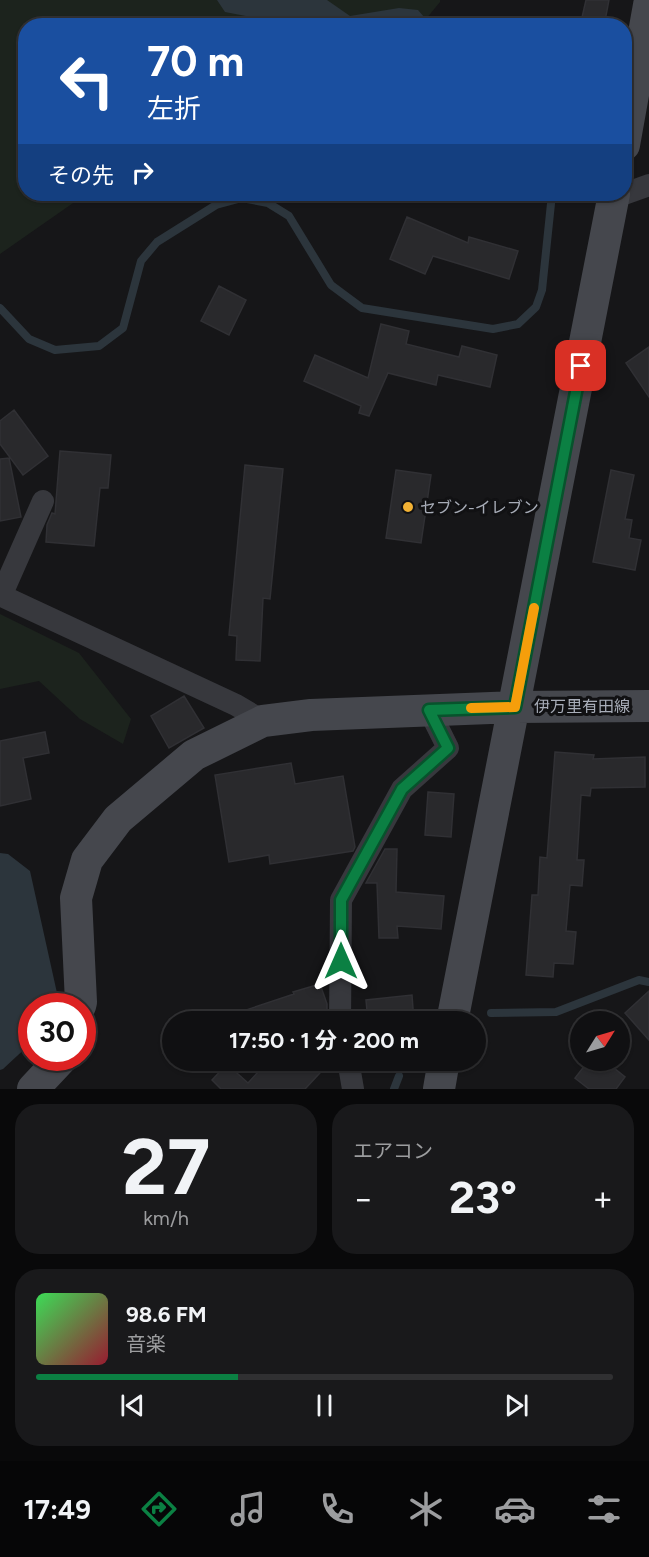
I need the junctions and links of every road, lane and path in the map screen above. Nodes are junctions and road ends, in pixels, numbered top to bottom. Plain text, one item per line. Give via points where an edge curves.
1 (649, 7) edge
2 (632, 96) edge
3 (649, 185) edge
4 (632, 190) edge
5 (613, 201) edge
6 (43, 501) dead end
7 (1, 596) edge
8 (649, 706) edge
9 (515, 707) junction
10 (429, 710) junction
11 (263, 721) junction
12 (80, 993) edge
13 (340, 1011) edge
14 (454, 1011) edge
15 (50, 1071) edge
16 (350, 1071) edge
17 (442, 1071) edge
18 (33, 1089) edge
19 (353, 1089) edge
20 (439, 1089) edge

1 - 2 street
3 - 4 street
5 - 9 street
6 - 7 street
7 - 11 street
8 - 9 street, 伊万里有田線
9 - 10 street, 伊万里有田線
9 - 14 street
10 - 11 street, 伊万里有田線
10 - 13 street via 448,748 402,789 341,900
11 - 12 street, 伊万里有田線 via 194,755 118,819 87,860 75,898
15 - 18 street
16 - 19 street
17 - 20 street

